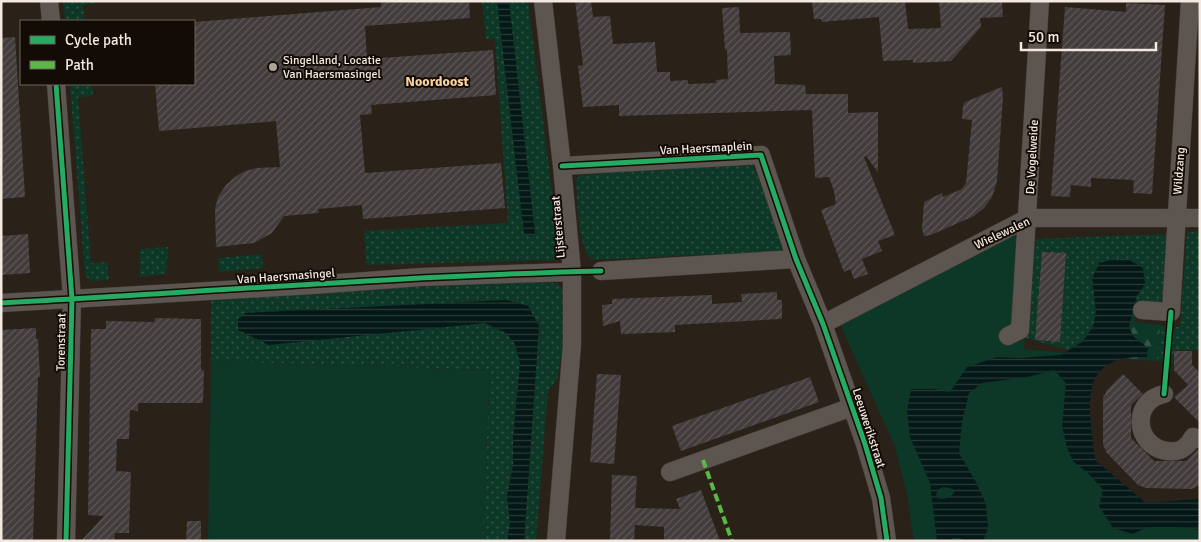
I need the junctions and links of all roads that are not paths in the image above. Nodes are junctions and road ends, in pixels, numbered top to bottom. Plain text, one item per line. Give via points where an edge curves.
1 (49, 1) edge
2 (543, 1) edge
3 (1040, 1) edge
4 (1190, 1) edge
5 (51, 20) edge
6 (56, 85) edge
7 (562, 166) junction
8 (1028, 218) junction
9 (1200, 218) edge
10 (1176, 219) junction
11 (796, 259) junction
12 (600, 271) dead end
13 (572, 272) junction
14 (72, 299) junction
15 (1, 303) edge
16 (1142, 310) dead end
17 (823, 324) junction
18 (1008, 336) dead end
19 (1164, 394) dead end
20 (852, 407) junction
21 (1200, 439) edge
22 (670, 472) dead end
23 (66, 541) edge
24 (556, 541) edge
25 (887, 541) edge

1 - 5 street
2 - 7 street, Lijsterstraat
3 - 8 street, De Vogelweide
4 - 10 street, Wildzang
6 - 14 street, Torenstraat
7 - 11 street, Van Haersmaplein via 761,155
7 - 13 street, Lijsterstraat
8 - 10 street, Wielewalen
8 - 17 street, Wielewalen
8 - 18 street, De Vogelweide via 1020,330
9 - 10 street, Wielewalen
10 - 16 street, Wildzang via 1171,312
11 - 12 street
11 - 17 street, Van Haersmaplein
13 - 14 street, Van Haersmasingel via 421,277
13 - 24 street, Lijsterstraat via 572,344
14 - 15 street, Van Haersmasingel
14 - 23 street, Torenstraat
17 - 20 street, Leeuwerikstraat
19 - 21 street via 1153,398 1142,412 1141,429 1150,444 1164,450 1179,451 1193,437
20 - 22 street, Leeuwerikstraat
20 - 25 street, Leeuwerikstraat via 881,498

